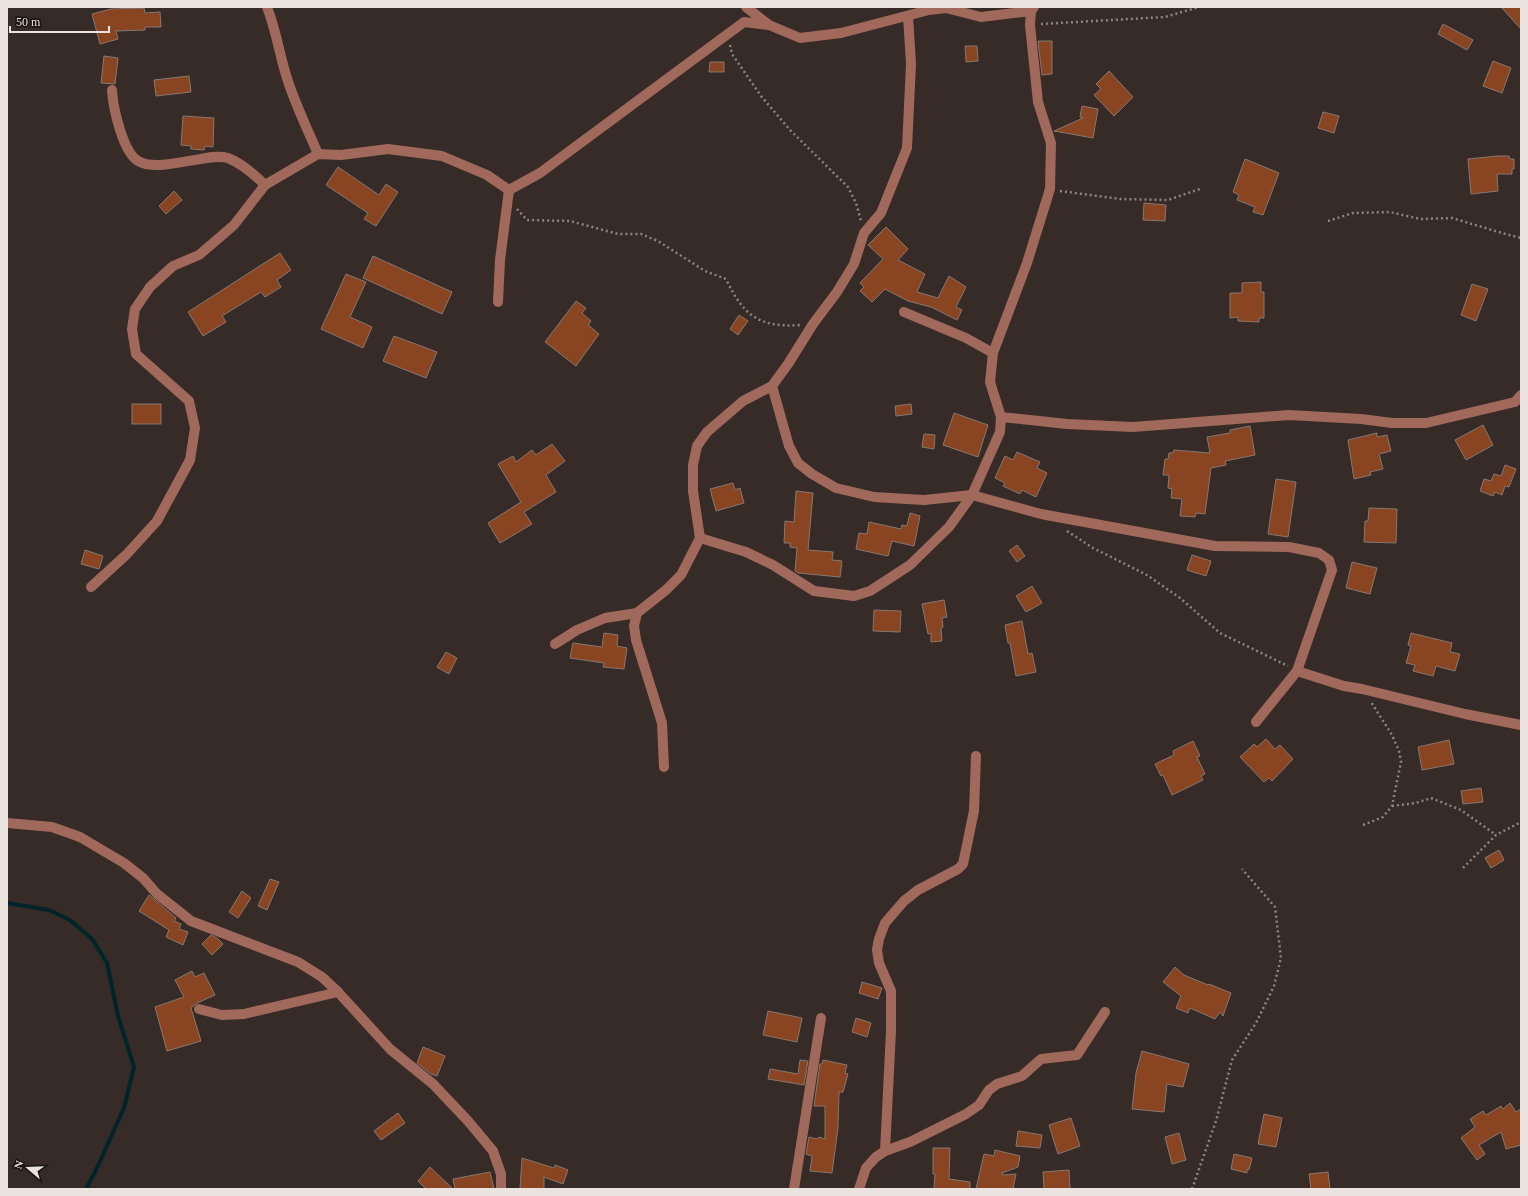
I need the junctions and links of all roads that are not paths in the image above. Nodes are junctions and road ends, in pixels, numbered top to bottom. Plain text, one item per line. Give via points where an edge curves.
1 (267, 7) edge
2 (746, 7) edge
3 (1033, 9) edge
4 (908, 16) junction
5 (769, 25) junction
6 (112, 90) dead end
7 (318, 154) junction
8 (265, 185) junction
9 (509, 190) junction
10 (498, 302) dead end
11 (904, 312) dead end
12 (993, 353) junction
13 (772, 386) junction
14 (1519, 401) edge
15 (1001, 417) junction
16 (972, 495) junction
17 (700, 538) junction
18 (91, 587) dead end
19 (637, 613) junction
20 (555, 644) dead end
21 (1297, 671) junction
22 (1256, 722) dead end
23 (1521, 725) edge
24 (976, 756) dead end
25 (664, 767) dead end
26 (7, 823) edge
27 (338, 992) junction
28 (199, 1009) dead end
29 (1105, 1012) dead end
30 (821, 1018) dead end
31 (885, 1151) junction
32 (501, 1189) edge
33 (794, 1189) edge
34 (859, 1189) edge

1 - 7 street via 286,75
2 - 5 street
3 - 4 street via 981,17 946,8
3 - 12 street via 1030,25 1038,102 1051,143 1050,189 1027,263
4 - 5 street via 841,33 800,38
4 - 13 street via 911,64 907,148 881,213 864,233 854,264
5 - 9 street via 744,22 540,173
6 - 8 street via 113,106 127,148 140,163 162,165 213,157 227,158 250,170
7 - 8 street
7 - 9 street via 341,155 388,149 442,156 487,175
8 - 18 street via 234,225 199,255 173,266 150,287 135,309 132,329 136,354 189,401 195,428 190,460 157,521 127,554
9 - 10 street via 500,260
11 - 12 street via 966,338
12 - 15 street via 990,382
13 - 16 street via 789,446 798,463 830,485 874,497 924,500
13 - 17 street via 743,401 707,432 697,446 693,464 693,491
14 - 15 street via 1426,423 1289,415 1133,427 1066,424
15 - 16 street via 1000,432
16 - 17 street via 949,527 910,565 870,591 854,596 814,591 773,565 746,552
16 - 21 street via 1042,514 1215,546 1289,548 1319,553 1329,560 1332,570
17 - 19 street via 681,575
19 - 20 street via 605,618 577,630
19 - 25 street via 634,626 636,640 662,724
21 - 22 street
21 - 23 street via 1344,686
24 - 31 street via 974,811 963,864 904,901 885,923 879,939 879,963 890,991 891,1031
26 - 27 street via 52,827 80,837 124,863 191,921 298,962 322,977
27 - 28 street via 244,1014 222,1015
27 - 32 street via 390,1049 433,1084 493,1151 501,1174
29 - 31 street via 1077,1055 1041,1059 1022,1076 997,1084 989,1090 979,1105 966,1114 910,1142
30 - 33 street
31 - 34 street via 866,1168

